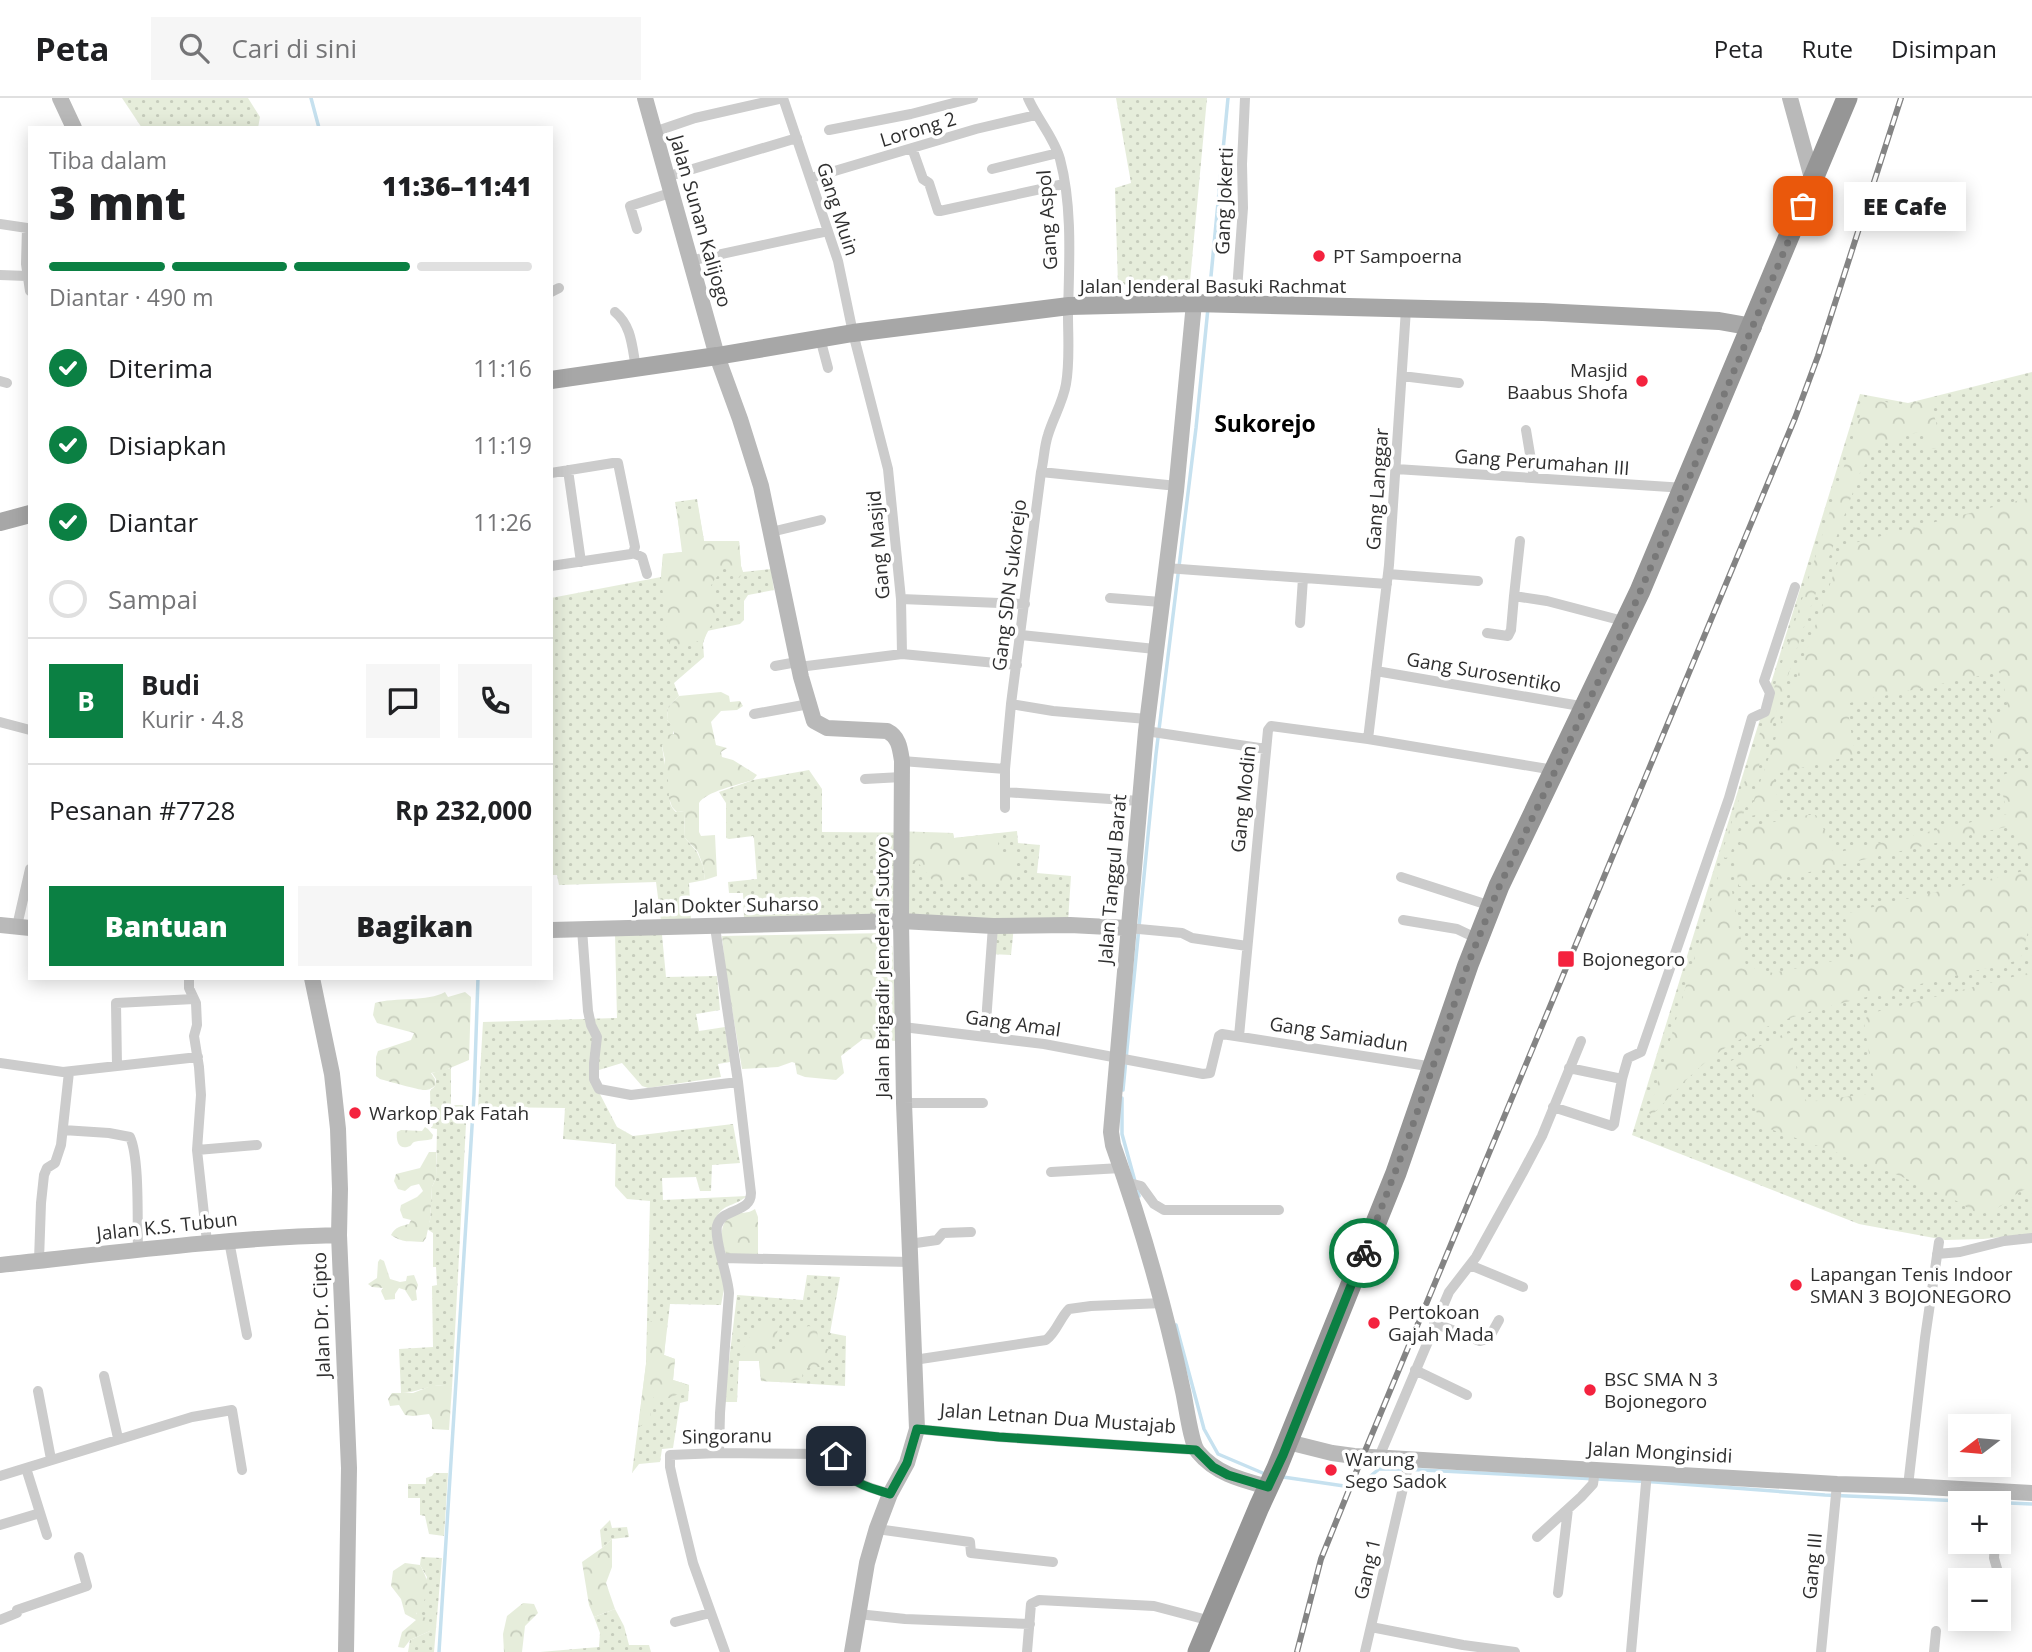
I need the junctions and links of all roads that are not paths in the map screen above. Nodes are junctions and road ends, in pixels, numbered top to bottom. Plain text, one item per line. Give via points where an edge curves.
1 (60, 98) edge
2 (645, 98) edge
3 (783, 98) edge
4 (973, 98) edge
5 (1028, 98) edge
6 (1245, 98) edge
7 (1790, 98) edge
8 (1847, 98) edge
9 (1037, 115) junction
10 (73, 126) edge
11 (829, 130) dead end
12 (654, 132) junction
13 (797, 138) junction
14 (912, 148) junction
15 (1058, 153) junction
16 (992, 169) dead end
17 (666, 177) junction
18 (811, 178) junction
19 (1813, 182) junction
20 (1064, 184) junction
21 (670, 193) junction
22 (0, 223) edge
23 (28, 228) edge
24 (637, 229) dead end
25 (828, 231) junction
26 (28, 252) edge
27 (689, 261) junction
28 (0, 275) edge
29 (27, 276) junction
30 (28, 281) edge
31 (1195, 303) junction
32 (1229, 304) junction
33 (1069, 306) junction
34 (1406, 309) junction
35 (615, 312) dead end
36 (1753, 327) junction
37 (853, 333) junction
38 (820, 338) junction
39 (717, 356) junction
40 (636, 368) junction
41 (828, 368) dead end
42 (1402, 376) junction
43 (553, 380) edge
44 (1459, 383) dead end
45 (1526, 430) dead end
46 (1396, 469) junction
47 (568, 470) junction
48 (553, 472) edge
49 (1041, 472) junction
50 (1534, 478) junction
51 (1177, 486) junction
52 (1685, 488) junction
53 (28, 515) edge
54 (821, 520) dead end
55 (0, 522) edge
56 (771, 532) junction
57 (1520, 541) dead end
58 (634, 553) junction
59 (581, 562) junction
60 (553, 566) edge
61 (1172, 568) junction
62 (647, 574) dead end
63 (1303, 578) junction
64 (1387, 579) junction
65 (1478, 581) dead end
66 (1795, 587) dead end
67 (1514, 596) junction
68 (1110, 598) dead end
69 (901, 599) junction
70 (1161, 602) junction
71 (1025, 604) junction
72 (1627, 622) junction
73 (1300, 623) dead end
74 (1487, 633) dead end
75 (1021, 635) junction
76 (1156, 649) junction
77 (902, 654) junction
78 (798, 665) junction
79 (1017, 665) junction
80 (775, 666) dead end
81 (1376, 671) junction
82 (809, 704) junction
83 (1011, 704) junction
84 (1586, 707) junction
85 (754, 714) dead end
86 (0, 722) edge
87 (1149, 727) junction
88 (28, 729) edge
89 (1368, 739) junction
90 (1266, 749) junction
91 (902, 761) junction
92 (1005, 769) junction
93 (1554, 770) junction
94 (902, 778) junction
95 (865, 779) dead end
96 (1005, 792) junction
97 (1140, 802) junction
98 (1005, 808) dead end
99 (1401, 877) dead end
100 (28, 888) edge
101 (1491, 906) junction
102 (1403, 920) dead end
103 (901, 921) junction
104 (0, 925) edge
105 (993, 926) junction
106 (24, 927) edge
107 (715, 927) junction
108 (1128, 928) junction
109 (582, 929) junction
110 (553, 930) edge
111 (1478, 939) junction
112 (1247, 946) junction
113 (190, 980) edge
114 (312, 980) edge
115 (194, 999) junction
116 (903, 1027) junction
117 (985, 1036) junction
118 (1239, 1036) junction
119 (1581, 1041) dead end
120 (198, 1057) junction
121 (1121, 1058) junction
122 (0, 1063) edge
123 (117, 1066) junction
124 (1434, 1067) junction
125 (1569, 1068) junction
126 (69, 1072) junction
127 (1622, 1079) junction
128 (738, 1082) junction
129 (904, 1102) junction
130 (983, 1103) dead end
131 (1553, 1107) junction
132 (63, 1130) junction
133 (257, 1145) dead end
134 (197, 1150) junction
135 (1051, 1172) dead end
136 (1129, 1180) junction
137 (1279, 1210) dead end
138 (971, 1232) dead end
139 (339, 1236) junction
140 (2032, 1238) edge
141 (229, 1241) junction
142 (207, 1242) junction
143 (909, 1244) junction
144 (138, 1249) junction
145 (723, 1258) junction
146 (39, 1260) junction
147 (910, 1262) junction
148 (0, 1265) edge
149 (1470, 1265) junction
150 (1523, 1287) dead end
151 (1163, 1303) junction
152 (1499, 1320) dead end
153 (1434, 1324) junction
154 (247, 1335) dead end
155 (914, 1360) junction
156 (1415, 1370) junction
157 (104, 1376) dead end
158 (38, 1391) dead end
159 (1467, 1395) dead end
160 (917, 1429) junction
161 (118, 1438) junction
162 (1288, 1442) junction
163 (1196, 1450) junction
164 (719, 1453) junction
165 (1379, 1457) junction
166 (51, 1459) junction
167 (1408, 1465) junction
168 (26, 1468) junction
169 (242, 1469) dead end
170 (0, 1476) edge
171 (1594, 1476) junction
172 (1647, 1478) junction
173 (1272, 1480) junction
174 (1908, 1486) junction
175 (1837, 1490) junction
176 (1948, 1493) edge
177 (2032, 1493) edge
178 (890, 1494) junction
179 (2011, 1498) edge
180 (1568, 1509) junction
181 (40, 1513) junction
182 (0, 1525) edge
183 (877, 1529) junction
184 (47, 1535) dead end
185 (1537, 1537) dead end
186 (79, 1557) dead end
187 (1053, 1562) dead end
188 (1558, 1593) dead end
189 (710, 1613) junction
190 (858, 1614) junction
191 (0, 1620) edge
192 (1210, 1621) junction
193 (675, 1622) dead end
194 (1030, 1623) junction
195 (1371, 1628) junction
196 (1936, 1631) dead end
197 (1486, 1650) edge
198 (346, 1652) edge
199 (725, 1652) edge
200 (852, 1652) edge
201 (1027, 1652) edge
202 (1198, 1652) edge
203 (1365, 1652) edge
204 (1515, 1652) edge
205 (1631, 1652) edge
206 (1821, 1652) edge
207 (1934, 1652) edge

1 - 10 street
2 - 12 street, Jalan Sunan Kalijogo
3 - 12 street
3 - 13 street, Gang Muin
4 - 11 street
5 - 9 street, Gang Aspol
6 - 32 street, Gang Jokerti via 1243,208
7 - 19 street
8 - 19 highway
9 - 14 street, Lorong 2
9 - 15 street, Gang Aspol
12 - 17 street, Jalan Sunan Kalijogo
13 - 17 street
13 - 18 street, Gang Muin
14 - 18 street, Lorong 2
14 - 20 street via 938,211
15 - 16 street
15 - 20 street, Gang Aspol
17 - 21 street, Jalan Sunan Kalijogo
18 - 25 street, Gang Muin
19 - 36 highway
20 - 33 street, Gang Aspol
21 - 24 street via 630,206
21 - 27 street, Jalan Sunan Kalijogo
22 - 23 street
25 - 27 street
25 - 37 street, Gang Muin
26 - 29 street
27 - 39 street, Jalan Sunan Kalijogo
28 - 29 street
29 - 30 street
31 - 32 main road, Jalan Jenderal Basuki Rachmat
31 - 33 main road, Jalan Jenderal Basuki Rachmat
31 - 51 street, Jalan Tanggul Barat
32 - 34 main road, Jalan Jenderal Basuki Rachmat
33 - 37 main road, Jalan Jenderal Basuki Rachmat
33 - 49 street, Gang SDN Sukorejo via 1066,385
34 - 36 main road, Jalan Jenderal Basuki Rachmat via 1719,321
34 - 42 street, Gang Langgar
35 - 40 street via 628,328
36 - 52 highway
37 - 38 main road, Jalan Jenderal Basuki Rachmat
37 - 69 street, Gang Masjid via 888,469
38 - 39 main road, Jalan Jenderal Basuki Rachmat
38 - 41 street
39 - 40 main road, Jalan Jenderal Basuki Rachmat
39 - 56 street, Jalan Brigadir Jenderal Sutoyo via 761,486
40 - 43 main road, Jalan Jenderal Basuki Rachmat
42 - 44 street
42 - 46 street, Gang Langgar
45 - 50 street
46 - 50 street, Gang Perumahan III
46 - 64 street, Gang Langgar
47 - 48 street
47 - 58 street via 618,463
47 - 59 street
49 - 51 street
49 - 71 street, Gang SDN Sukorejo
50 - 52 street, Gang Perumahan III
51 - 61 street, Jalan Tanggul Barat
52 - 72 highway
53 - 55 main road
54 - 56 street
56 - 78 street, Jalan Brigadir Jenderal Sutoyo
57 - 67 street
58 - 59 street
58 - 62 street via 642,557
59 - 60 street
61 - 63 street
61 - 70 street, Jalan Tanggul Barat
63 - 64 street
63 - 73 street
64 - 65 street
64 - 81 street, Gang Langgar
66 - 127 street via 1764,681 1770,694 1765,712 1752,718 1641,1052 1628,1058
67 - 72 street
67 - 74 street via 1508,636
68 - 70 street
69 - 71 street
69 - 77 street, Gang Masjid
70 - 76 street, Jalan Tanggul Barat
71 - 75 street, Gang SDN Sukorejo
72 - 84 highway
75 - 76 street
75 - 79 street, Gang SDN Sukorejo
76 - 87 street, Jalan Tanggul Barat
77 - 78 street
77 - 79 street
78 - 80 street
78 - 82 street, Jalan Brigadir Jenderal Sutoyo
79 - 83 street, Gang SDN Sukorejo
81 - 84 street, Gang Surosentiko
81 - 89 street, Gang Langgar
82 - 85 street
82 - 91 street, Jalan Brigadir Jenderal Sutoyo via 814,721 827,728 877,729 895,735
83 - 87 street
83 - 92 street, Gang SDN Sukorejo
84 - 93 highway
86 - 88 street
87 - 90 street via 1166,734
87 - 97 street, Jalan Tanggul Barat
89 - 90 street, Gang Modin via 1271,726
89 - 93 street, Gang Modin
90 - 112 street, Gang Modin
91 - 92 street
91 - 94 street, Jalan Brigadir Jenderal Sutoyo
92 - 96 street, Gang SDN Sukorejo
93 - 101 highway
94 - 95 street
94 - 103 street, Jalan Brigadir Jenderal Sutoyo
96 - 97 street
96 - 98 street, Gang SDN Sukorejo
97 - 108 street, Jalan Tanggul Barat
99 - 101 street
100 - 106 street
101 - 111 highway
102 - 111 street via 1457,929
103 - 105 street, Jalan Dokter Suharso
103 - 107 street, Jalan Dokter Suharso
103 - 116 street, Jalan Brigadir Jenderal Sutoyo
104 - 106 street
105 - 108 street, Jalan Dokter Suharso
105 - 117 street
107 - 109 street, Jalan Dokter Suharso
107 - 128 street
108 - 112 street
108 - 121 street, Jalan Tanggul Barat
109 - 110 street, Jalan Dokter Suharso
109 - 128 street via 588,1011 597,1037 594,1079 599,1089 631,1095
111 - 124 highway
112 - 118 street, Gang Modin
113 - 115 street
114 - 139 street, Jalan Dr. Cipto via 335,1101
115 - 120 street
115 - 123 street via 116,1003
116 - 117 street, Gang Amal
116 - 129 street, Jalan Brigadir Jenderal Sutoyo
117 - 121 street, Gang Amal
118 - 121 street, Gang Amal via 1220,1035 1207,1074
118 - 124 street, Gang Samiadun
119 - 125 street
120 - 123 street
120 - 134 street
121 - 136 street, Jalan Tanggul Barat via 1111,1132
122 - 126 street
123 - 126 street
124 - 162 highway
125 - 127 street
125 - 131 street
126 - 132 street
127 - 131 street via 1612,1126
128 - 145 street via 751,1200 717,1226
129 - 130 street
129 - 143 street, Jalan Brigadir Jenderal Sutoyo
131 - 149 street via 1542,1136
132 - 144 street via 130,1137
132 - 146 street via 55,1163 44,1175
133 - 134 street
134 - 142 street
135 - 136 street
136 - 137 street via 1164,1210
136 - 151 street, Jalan Tanggul Barat
138 - 143 street via 943,1233 937,1240
139 - 141 street, Jalan K.S. Tubun
139 - 198 street, Jalan Dr. Cipto via 349,1468
140 - 174 street via 1960,1252 1938,1248
141 - 142 street, Jalan K.S. Tubun
141 - 154 street
142 - 144 street, Jalan K.S. Tubun
143 - 147 street, Jalan Brigadir Jenderal Sutoyo
144 - 146 street, Jalan K.S. Tubun
145 - 147 street
145 - 164 street via 729,1293
146 - 148 street, Jalan K.S. Tubun
147 - 155 street, Jalan Brigadir Jenderal Sutoyo
149 - 150 street
149 - 153 street via 1449,1292
151 - 155 street via 1069,1309 1046,1340
151 - 163 street, Jalan Tanggul Barat
152 - 153 street via 1489,1338 1480,1341
153 - 156 street
155 - 160 street, Jalan Brigadir Jenderal Sutoyo
156 - 159 street
156 - 165 street
157 - 161 street
158 - 166 street
160 - 163 street, Jalan Letnan Dua Mustajab
160 - 178 street, Jalan Brigadir Jenderal Sutoyo via 907,1463
161 - 166 street
161 - 169 street via 232,1410
162 - 165 street, Jalan Monginsidi via 1332,1453
162 - 173 highway
163 - 173 street, Jalan Letnan Dua Mustajab via 1228,1475
164 - 178 street, Singoranu via 830,1454 857,1482
164 - 189 street, Singoranu via 670,1455 683,1524
165 - 167 street, Jalan Monginsidi
166 - 168 street
167 - 171 street, Jalan Monginsidi
167 - 195 street, Gang 1
168 - 170 street
168 - 181 street
171 - 172 street, Jalan Monginsidi
171 - 180 street
172 - 175 street, Jalan Monginsidi
172 - 205 street
173 - 192 highway
174 - 175 street, Jalan Monginsidi
174 - 176 street, Jalan Monginsidi
175 - 206 street, Gang III
177 - 179 street, Jalan Monginsidi
178 - 183 street, Jalan Brigadir Jenderal Sutoyo
180 - 185 street
180 - 188 street
181 - 182 street
181 - 184 street
183 - 187 street via 970,1542 971,1553
183 - 190 street, Jalan Brigadir Jenderal Sutoyo
186 - 191 street via 87,1586
189 - 193 street
189 - 199 street, Singoranu
190 - 194 street
190 - 200 street, Jalan Brigadir Jenderal Sutoyo
192 - 194 street via 1154,1606 1039,1600 1031,1604
192 - 202 highway
194 - 201 street
195 - 197 street, Gang 1
195 - 203 street
196 - 207 street
197 - 204 street, Gang 1

